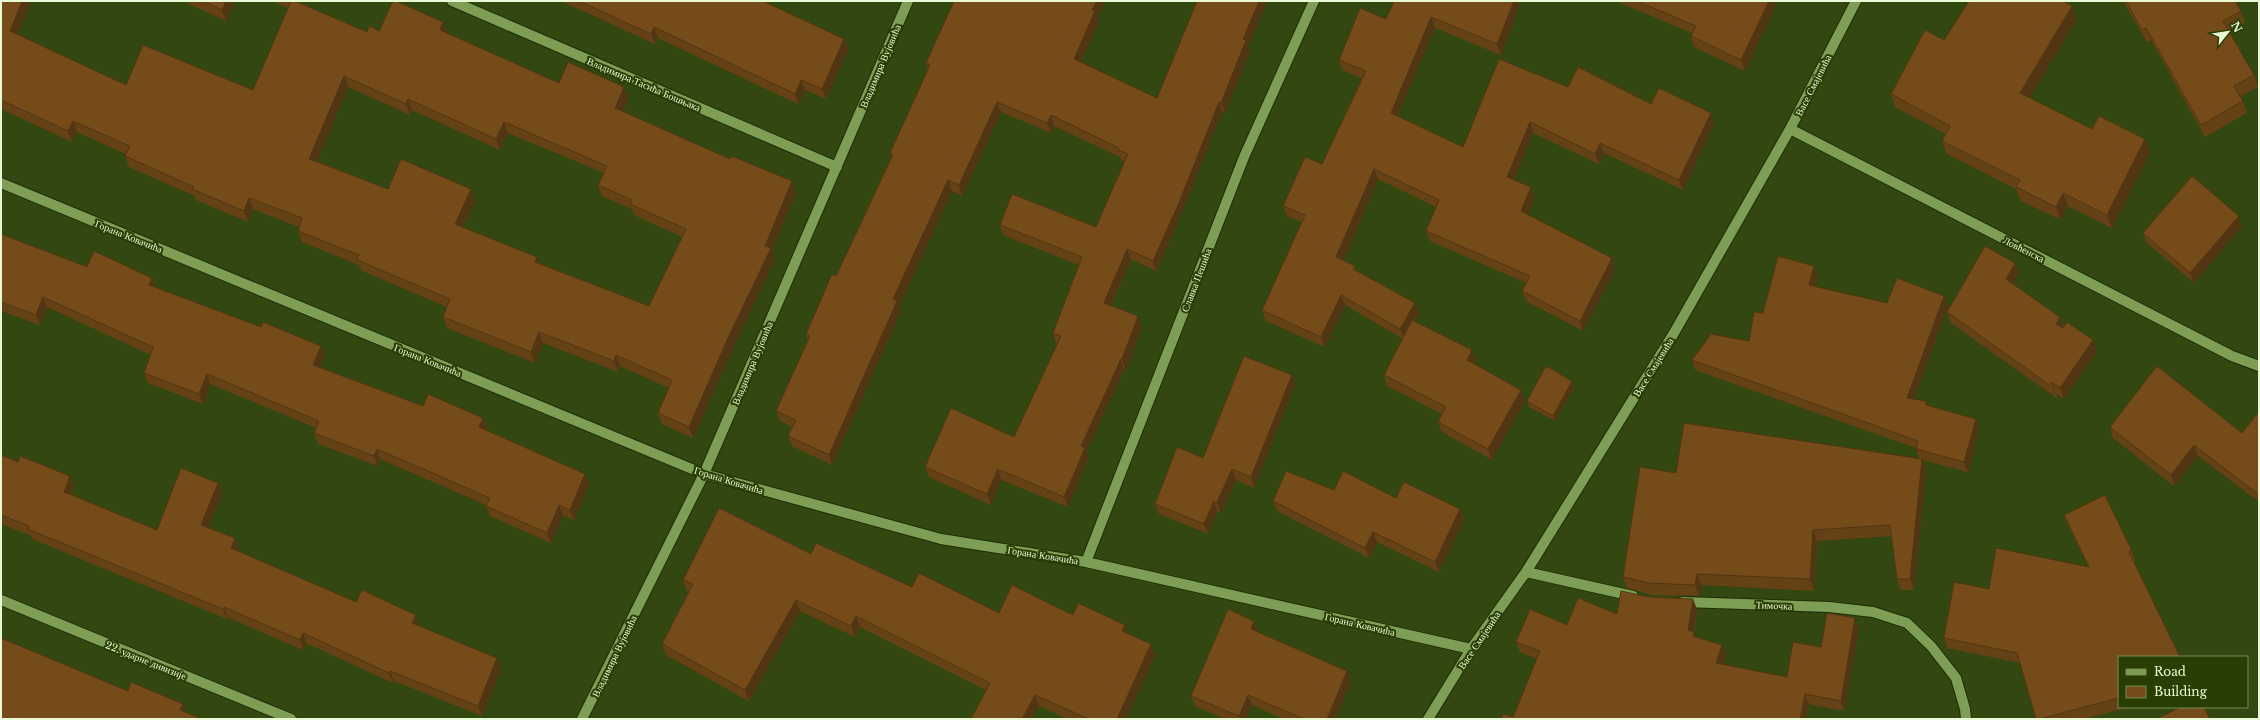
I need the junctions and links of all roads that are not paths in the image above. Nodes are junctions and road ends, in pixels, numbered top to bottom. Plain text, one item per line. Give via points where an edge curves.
1 (452, 1) edge
2 (908, 1) edge
3 (1314, 1) edge
4 (1856, 1) edge
5 (1790, 129) junction
6 (837, 167) junction
7 (1, 183) edge
8 (2259, 366) edge
9 (704, 474) junction
10 (1086, 562) junction
11 (1526, 572) junction
12 (1645, 599) edge
13 (1, 600) edge
14 (1675, 601) edge
15 (1471, 649) junction
16 (291, 719) edge
17 (582, 719) edge
18 (1428, 719) edge
19 (1966, 719) edge

1 - 6 street, Владимира Тасића Бошњака
2 - 6 street, Владимира Вујовића
3 - 10 street, Славка Пешића via 1244,157
4 - 5 street, Васе Смајевића
5 - 8 street, Ловћенска via 2232,356
5 - 11 street, Васе Смајевића via 1674,333
6 - 9 street, Владимира Вујовића
7 - 9 street, Горана Ковачића
9 - 10 street, Горана Ковачића via 941,539
9 - 17 street, Владимира Вујовића
10 - 15 street, Горана Ковачића
11 - 12 street
11 - 15 street, Васе Смајевића
13 - 16 street, 22. ударне дивизије
14 - 19 street, Тимочка via 1829,607 1873,612 1907,623 1931,646 1956,678
15 - 18 street, Васе Смајевића

